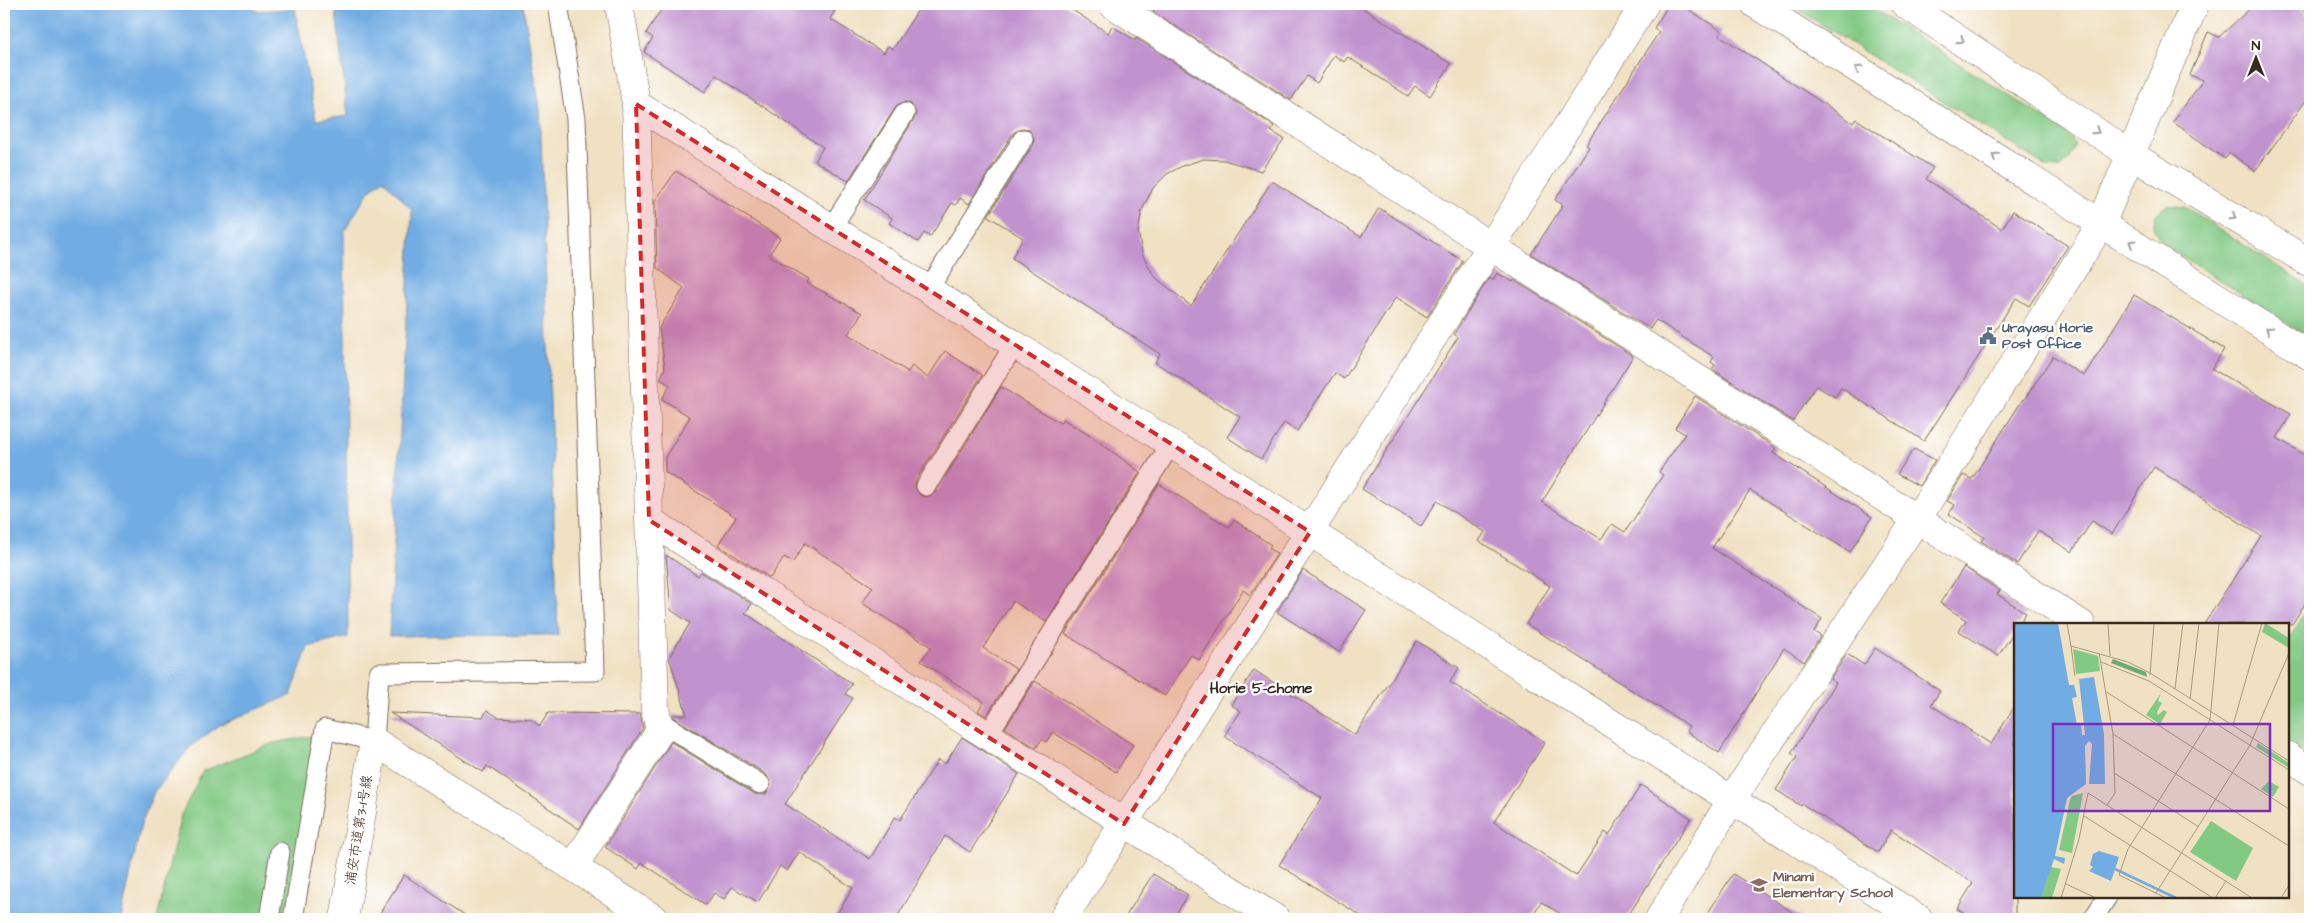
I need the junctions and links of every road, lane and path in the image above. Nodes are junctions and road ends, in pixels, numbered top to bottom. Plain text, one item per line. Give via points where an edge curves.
1 (558, 4) edge
2 (619, 4) edge
3 (1112, 4) edge
4 (1645, 4) edge
5 (1755, 4) edge
6 (2195, 4) edge
7 (1919, 8) edge
8 (636, 104) junction
9 (905, 113) dead end
10 (1023, 139) dead end
11 (2131, 155) junction
12 (2101, 224) junction
13 (831, 228) junction
14 (1491, 247) junction
15 (2310, 263) edge
16 (928, 290) junction
17 (1015, 344) junction
18 (2310, 356) edge
19 (1171, 444) junction
20 (926, 486) dead end
21 (1917, 519) junction
22 (650, 520) junction
23 (1310, 532) junction
24 (2079, 623) edge
25 (657, 720) junction
26 (987, 736) junction
27 (374, 741) junction
28 (2289, 757) edge
29 (2310, 771) edge
30 (760, 784) dead end
31 (1732, 799) junction
32 (1124, 824) junction
33 (280, 852) dead end
34 (573, 867) junction
35 (2106, 898) edge
36 (269, 919) edge
37 (293, 919) edge
38 (344, 919) edge
39 (655, 919) edge
40 (1063, 919) edge
41 (1276, 919) edge
42 (1659, 919) edge
43 (1918, 919) edge
44 (2093, 919) edge

1 - 27 lane via 576,118 595,671 379,673
2 - 8 street
3 - 14 street
4 - 14 street
12 -> 5 street
6 - 11 street
7 -> 11 street
8 - 13 street
8 - 22 street
9 - 13 lane
10 - 16 lane
11 - 12 street
11 -> 15 street
18 -> 12 street
12 - 21 street
13 - 16 street
14 - 21 street
14 - 23 street
16 - 17 street
17 - 19 street
17 - 20 lane
19 - 23 street
19 - 26 lane
21 - 24 street
21 - 31 street
22 - 25 street
22 - 26 street
23 - 31 street
23 - 32 street
25 - 30 lane
25 - 34 street via 660,731
26 - 32 street
27 - 34 street
27 - 37 lane via 325,729
27 - 38 street, 浦安市道第3-1号線
28 - 29 street
31 - 42 street
31 - 43 street
32 - 40 street
32 - 41 street
33 - 36 lane
34 - 39 street
35 - 44 lane

